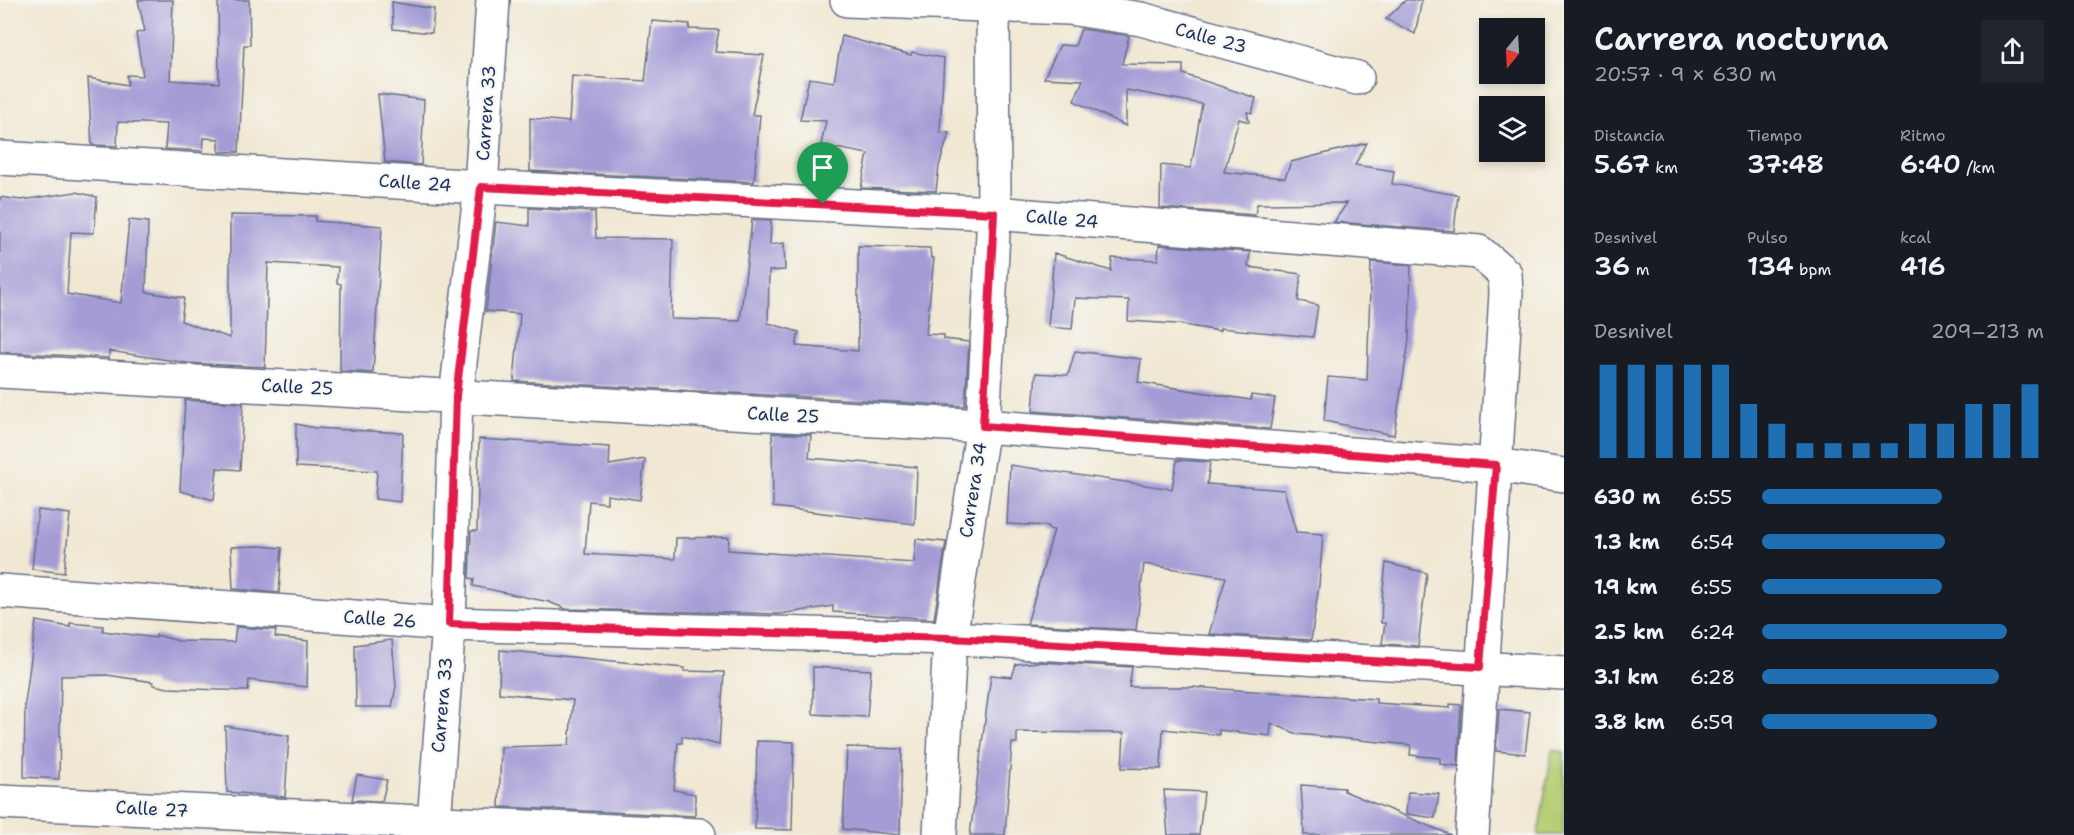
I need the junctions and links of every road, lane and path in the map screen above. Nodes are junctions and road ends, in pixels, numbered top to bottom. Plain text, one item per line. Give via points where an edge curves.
1 (493, 0) edge
2 (847, 0) edge
3 (992, 3) edge
4 (1357, 78) dead end
5 (0, 158) edge
6 (481, 187) junction
7 (994, 213) junction
8 (0, 371) edge
9 (456, 396) junction
10 (983, 426) junction
11 (1496, 465) junction
12 (1564, 475) edge
13 (0, 591) edge
14 (449, 624) junction
15 (950, 638) junction
16 (1480, 667) junction
17 (1564, 673) edge
18 (0, 802) edge
19 (433, 829) edge
20 (699, 835) edge
21 (940, 835) edge
22 (1472, 835) edge

1 - 6 street, Carrera 33
2 - 3 street, Calle 23
3 - 4 street, Calle 23 via 1069,8 1141,19
3 - 7 street, Carrera 34
5 - 6 street, Calle 24
6 - 7 street, Calle 24
6 - 9 street, Carrera 33
7 - 10 street, Carrera 34
7 - 11 street, Calle 24 via 1479,252 1505,274
8 - 9 street, Calle 25
9 - 10 street, Calle 25
9 - 14 street, Carrera 33
10 - 11 street, Calle 25
10 - 15 street, Carrera 34
11 - 12 street, Calle 25
11 - 16 street
13 - 14 street, Calle 26
14 - 15 street, Calle 26
14 - 19 street, Carrera 33
15 - 16 street, Calle 26
15 - 21 street, Carrera 34
16 - 17 street, Calle 26
16 - 22 street
18 - 19 street, Calle 27
19 - 20 street, Calle 27

